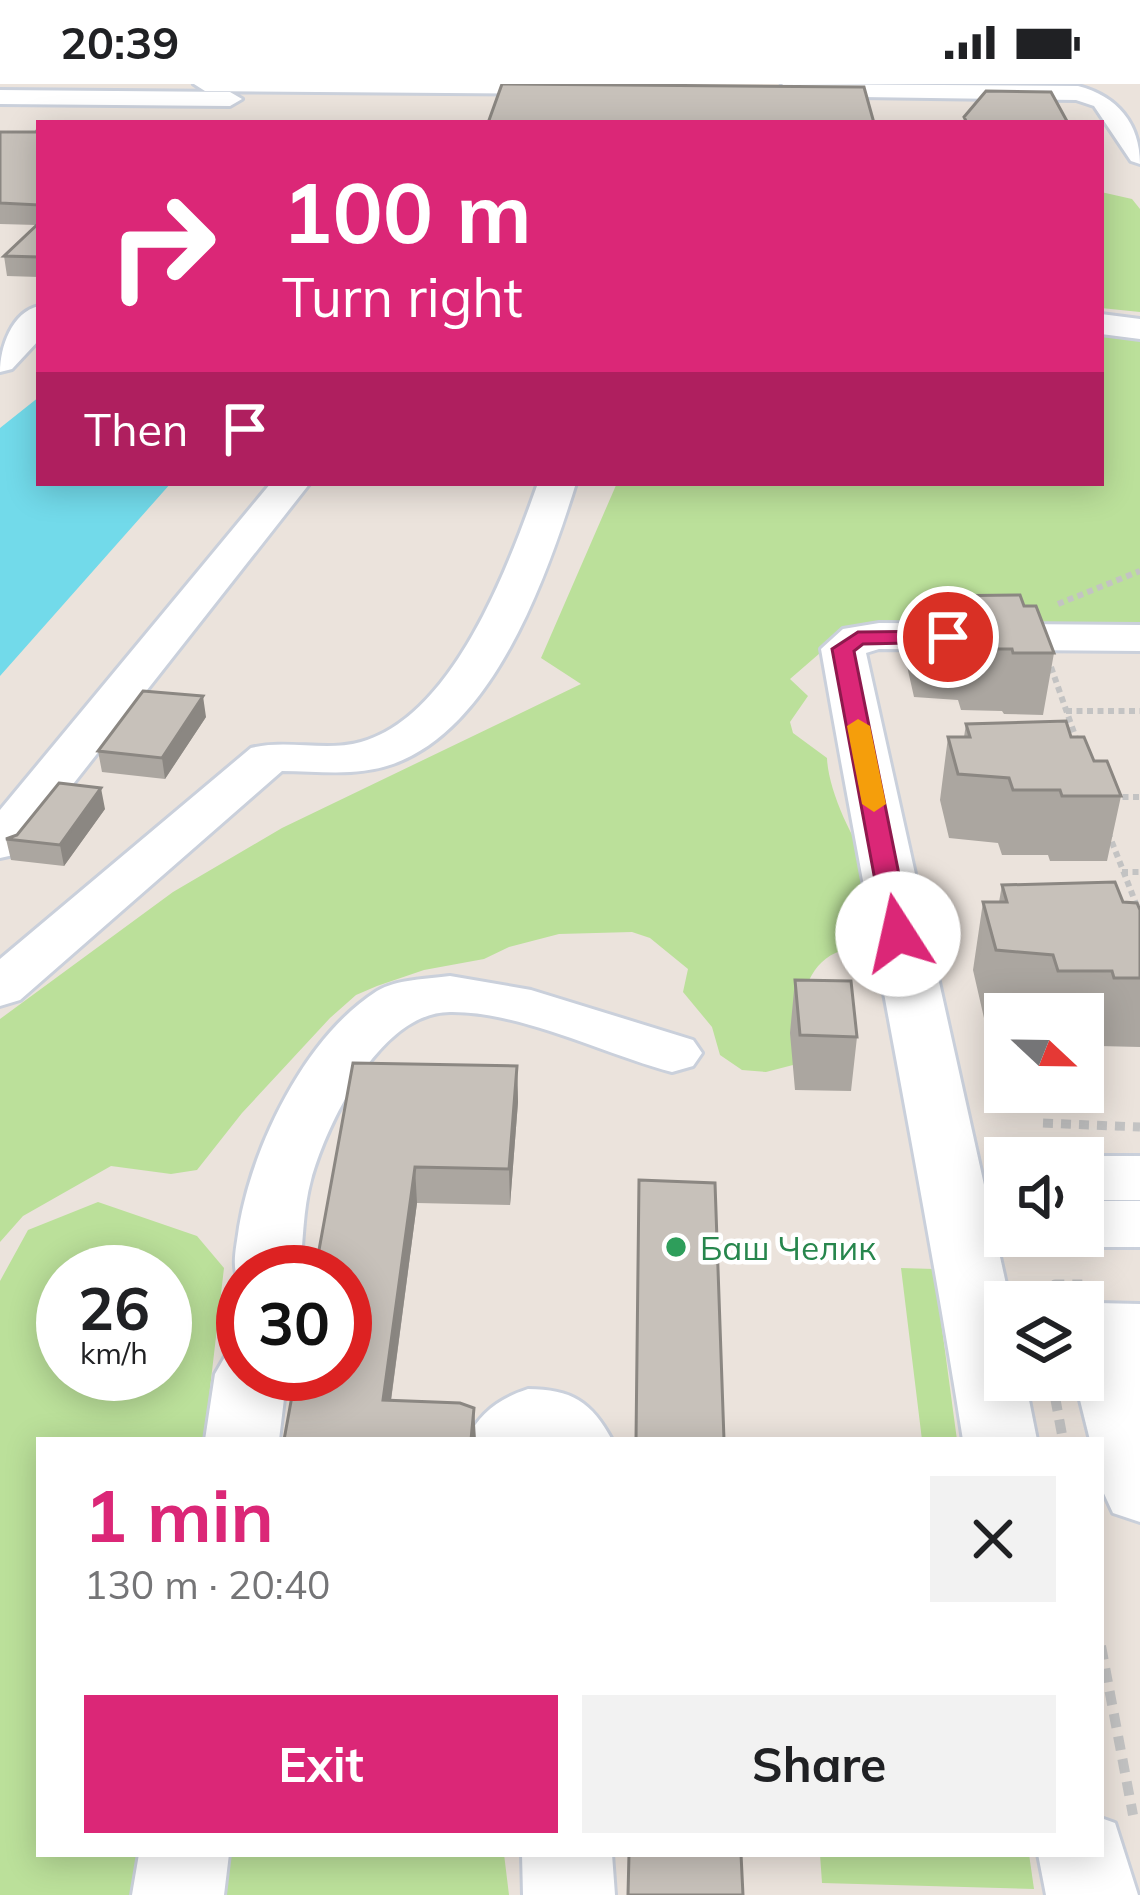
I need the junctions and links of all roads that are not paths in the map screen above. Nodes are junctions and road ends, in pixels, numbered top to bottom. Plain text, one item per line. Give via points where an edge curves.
1 (205, 84) edge
2 (611, 87) edge
3 (770, 88) edge
4 (84, 90) edge
5 (937, 90) junction
6 (237, 92) edge
7 (1092, 94) edge
8 (0, 97) edge
9 (1140, 102) edge
10 (212, 120) edge
11 (951, 120) edge
12 (1137, 146) edge
13 (36, 322) edge
14 (1104, 324) edge
15 (1140, 329) edge
16 (0, 362) edge
17 (289, 486) edge
18 (556, 486) edge
19 (1140, 638) edge
20 (0, 844) edge
21 (0, 988) edge
22 (672, 1053) dead end
23 (1104, 1178) edge
24 (1140, 1178) edge
25 (981, 1201) edge
26 (1104, 1224) edge
27 (1140, 1224) edge
28 (270, 1245) edge
29 (1140, 1330) edge
30 (247, 1401) edge
31 (242, 1437) edge
32 (506, 1437) edge
33 (572, 1437) edge
34 (1000, 1437) edge
35 (1140, 1491) edge
36 (184, 1857) edge
37 (567, 1857) edge
38 (178, 1895) edge
39 (569, 1895) edge

1 - 6 street
2 - 6 street
3 - 5 street
4 - 6 street
4 - 8 street
5 - 7 street
5 - 11 street
6 - 10 street
7 - 9 street
7 - 12 street
13 - 16 street
14 - 15 street
17 - 20 street
18 - 21 street via 537,545 449,701 382,752 268,758
19 - 25 street via 1039,625 848,643 844,658
22 - 28 street via 511,1003 450,994 401,1001 357,1036 312,1105 279,1180
23 - 24 street
25 - 34 street
26 - 27 street
29 - 35 street via 1098,1329
30 - 31 street
32 - 33 street via 528,1418 555,1418
36 - 38 street
37 - 39 street

